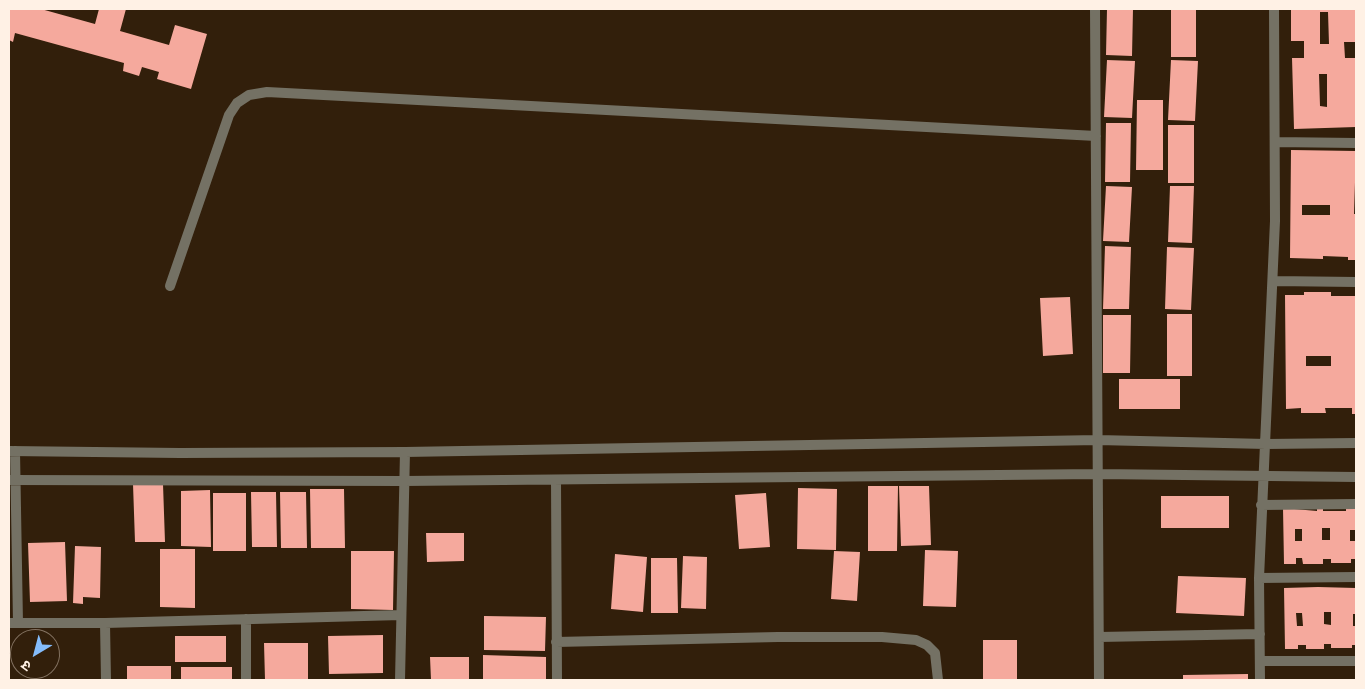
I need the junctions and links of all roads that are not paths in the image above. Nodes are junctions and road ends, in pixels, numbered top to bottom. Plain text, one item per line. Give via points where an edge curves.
1 (1095, 9) edge
2 (1274, 9) edge
3 (1096, 136) junction
4 (1275, 142) junction
5 (1356, 143) edge
6 (1274, 281) junction
7 (1356, 282) edge
8 (170, 286) dead end
9 (1098, 440) junction
10 (1356, 443) edge
11 (1266, 444) junction
12 (12, 451) edge
13 (406, 452) junction
14 (1098, 474) junction
15 (1264, 476) junction
16 (1356, 477) edge
17 (12, 480) edge
18 (556, 480) junction
19 (404, 481) junction
20 (1356, 504) edge
21 (1261, 505) junction
22 (1356, 577) edge
23 (1259, 578) junction
24 (400, 616) junction
25 (246, 620) junction
26 (13, 623) edge
27 (105, 623) junction
28 (1260, 634) junction
29 (1099, 637) junction
30 (556, 642) junction
31 (1260, 661) junction
32 (1356, 661) edge
33 (106, 680) edge
34 (246, 680) edge
35 (400, 680) edge
36 (556, 680) edge
37 (938, 680) edge
38 (1099, 680) edge
39 (1260, 680) edge

1 - 3 street
2 - 4 street
3 - 8 street via 267,92 237,103 229,115
3 - 9 street
4 - 5 street
4 - 6 street
6 - 7 street
6 - 11 street
9 - 11 street
9 - 13 street
9 - 14 street
10 - 11 street
11 - 15 street
12 - 13 street via 180,454
12 - 17 street
13 - 19 street
14 - 15 street
14 - 18 street
14 - 29 street
15 - 16 street
15 - 21 street
17 - 19 street
17 - 26 street
18 - 19 street
18 - 30 street
19 - 24 street
20 - 21 street
21 - 23 street
22 - 23 street
23 - 28 street
24 - 25 street
24 - 35 street
25 - 27 street
25 - 34 street
26 - 27 street
27 - 33 street
28 - 29 street
28 - 31 street
29 - 38 street
30 - 36 street
30 - 37 street via 778,637 916,640 936,653
31 - 32 street
31 - 39 street

